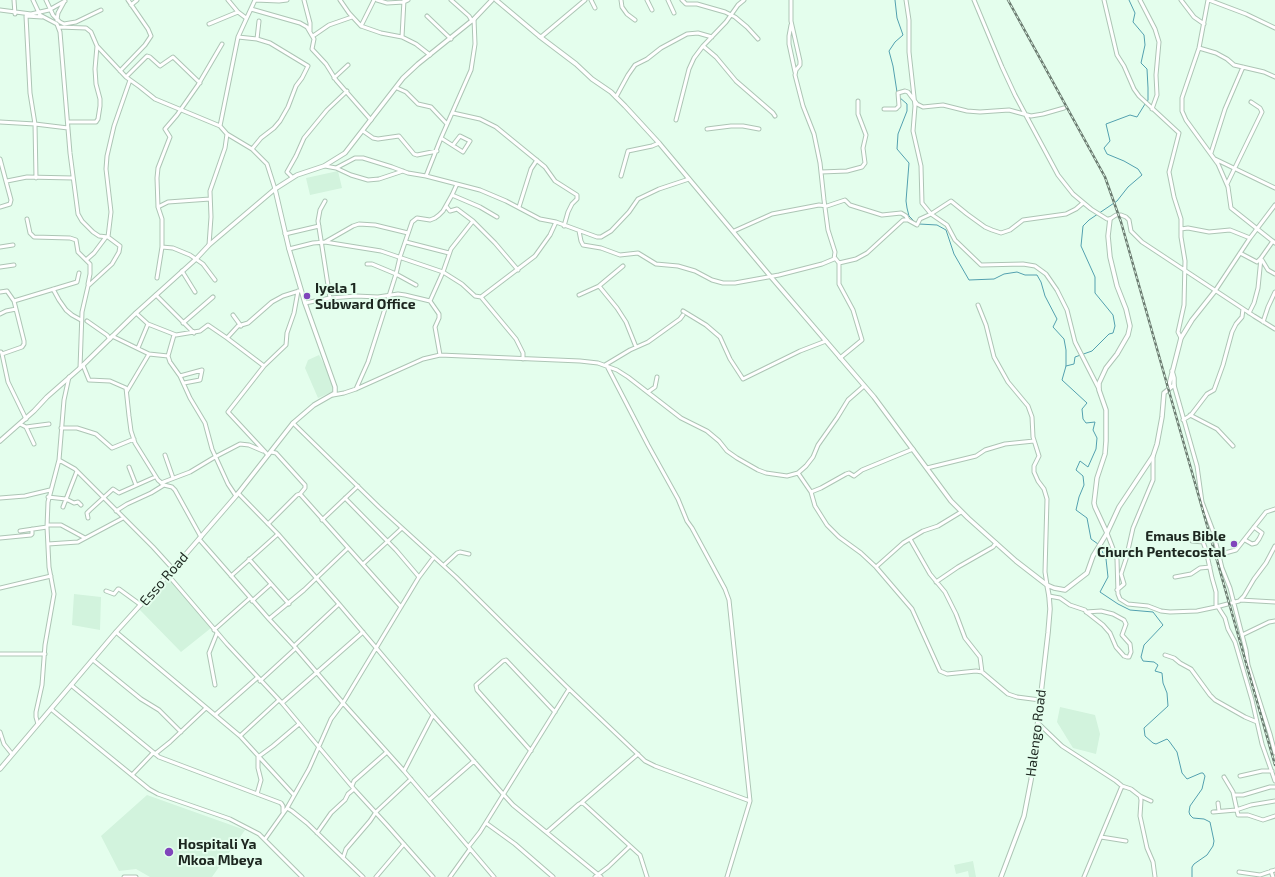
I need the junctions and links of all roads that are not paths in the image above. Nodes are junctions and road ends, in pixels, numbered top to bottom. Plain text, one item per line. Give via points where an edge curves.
1 (14, 0) edge
2 (33, 0) edge
3 (46, 0) edge
4 (65, 0) edge
5 (128, 0) edge
6 (137, 0) edge
7 (228, 0) edge
8 (255, 0) edge
9 (287, 0) edge
10 (304, 0) edge
11 (340, 0) edge
12 (374, 0) edge
13 (377, 0) edge
14 (451, 0) edge
15 (492, 0) edge
16 (496, 0) edge
17 (585, 0) edge
18 (591, 0) edge
19 (621, 0) edge
20 (647, 0) edge
21 (668, 0) edge
22 (682, 0) edge
23 (744, 0) edge
24 (791, 0) edge
25 (906, 0) edge
26 (974, 0) edge
27 (1104, 0) edge
28 (1140, 0) edge
29 (1181, 0) edge
30 (1209, 0) edge
31 (405, 1) edge
32 (131, 5) junction
33 (595, 8) dead end
34 (251, 9) junction
35 (49, 10) junction
36 (101, 10) dead end
37 (652, 10) dead end
38 (0, 12) edge
39 (238, 12) junction
40 (15, 13) junction
41 (38, 13) junction
42 (674, 13) dead end
43 (731, 15) junction
44 (26, 16) junction
45 (427, 16) dead end
46 (42, 17) junction
47 (352, 17) junction
48 (246, 18) junction
49 (57, 19) junction
50 (473, 20) junction
51 (635, 20) dead end
52 (259, 21) dead end
53 (209, 24) dead end
54 (791, 24) junction
55 (1204, 24) junction
56 (58, 26) junction
57 (361, 26) junction
58 (1275, 28) edge
59 (310, 31) junction
60 (313, 36) junction
61 (402, 37) junction
62 (540, 37) junction
63 (712, 37) junction
64 (238, 38) junction
65 (257, 39) junction
66 (451, 39) junction
67 (758, 39) dead end
68 (222, 44) dead end
69 (97, 46) junction
70 (703, 46) junction
71 (1199, 48) junction
72 (430, 55) junction
73 (348, 65) dead end
74 (1243, 67) junction
75 (120, 71) junction
76 (795, 74) junction
77 (126, 77) junction
78 (1275, 77) edge
79 (334, 78) junction
80 (130, 80) junction
81 (200, 82) junction
82 (397, 88) junction
83 (347, 91) junction
84 (616, 97) junction
85 (858, 101) dead end
86 (915, 101) junction
87 (1251, 102) dead end
88 (1064, 108) dead end
89 (884, 109) dead end
90 (1152, 109) junction
91 (180, 110) junction
92 (453, 113) junction
93 (1027, 115) junction
94 (775, 116) dead end
95 (371, 120) junction
96 (676, 120) dead end
97 (0, 122) edge
98 (68, 122) junction
99 (35, 124) junction
100 (447, 124) junction
101 (220, 126) junction
102 (68, 128) junction
103 (707, 129) dead end
104 (759, 129) dead end
105 (363, 131) junction
106 (227, 134) junction
107 (441, 138) junction
108 (659, 142) junction
109 (453, 145) junction
110 (252, 149) junction
111 (437, 151) junction
112 (1211, 153) junction
113 (1215, 159) junction
114 (0, 160) edge
115 (537, 160) junction
116 (324, 166) junction
117 (336, 168) junction
118 (1235, 168) junction
119 (403, 172) junction
120 (821, 172) junction
121 (426, 176) junction
122 (621, 176) dead end
123 (292, 177) junction
124 (36, 178) junction
125 (73, 178) junction
126 (689, 178) junction
127 (7, 181) junction
128 (457, 184) junction
129 (1226, 184) junction
130 (1275, 188) edge
131 (275, 189) junction
132 (452, 195) junction
133 (210, 199) junction
134 (325, 201) dead end
135 (1083, 203) junction
136 (1275, 205) edge
137 (446, 206) junction
138 (824, 206) junction
139 (0, 207) edge
140 (158, 207) junction
141 (519, 207) junction
142 (931, 214) junction
143 (497, 217) dead end
144 (28, 219) dead end
145 (908, 220) junction
146 (1110, 220) junction
147 (472, 221) junction
148 (556, 222) junction
149 (319, 226) junction
150 (564, 226) junction
151 (1258, 228) junction
152 (1181, 229) junction
153 (579, 231) junction
154 (734, 231) junction
155 (408, 233) junction
156 (285, 234) junction
157 (107, 237) junction
158 (1250, 238) junction
159 (323, 242) junction
160 (406, 242) junction
161 (1274, 242) edge
162 (13, 245) dead end
163 (209, 245) junction
164 (162, 246) junction
165 (0, 247) edge
166 (289, 250) junction
167 (449, 253) junction
168 (1240, 253) junction
169 (400, 257) junction
170 (835, 258) junction
171 (1261, 258) junction
172 (196, 259) junction
173 (86, 260) junction
174 (839, 263) junction
175 (367, 264) dead end
176 (14, 265) dead end
177 (623, 266) dead end
178 (0, 267) edge
179 (518, 270) junction
180 (182, 271) junction
181 (1186, 271) junction
182 (443, 272) junction
183 (79, 274) dead end
184 (396, 274) junction
185 (1275, 274) edge
186 (771, 277) junction
187 (157, 278) dead end
188 (215, 280) dead end
189 (416, 285) dead end
190 (88, 286) junction
191 (599, 286) junction
192 (53, 290) junction
193 (300, 291) junction
194 (1215, 291) junction
195 (0, 292) edge
196 (195, 292) dead end
197 (1275, 292) edge
198 (579, 294) dead end
199 (156, 295) junction
200 (388, 296) junction
201 (213, 297) dead end
202 (330, 298) junction
203 (481, 298) junction
204 (14, 301) junction
205 (430, 302) junction
206 (305, 303) junction
207 (978, 305) dead end
208 (16, 309) junction
209 (1243, 309) junction
210 (136, 313) junction
211 (1249, 313) junction
212 (0, 314) edge
213 (233, 315) dead end
214 (82, 320) junction
215 (88, 321) dead end
216 (1263, 322) junction
217 (183, 323) junction
218 (148, 324) junction
219 (241, 326) junction
220 (1275, 329) edge
221 (194, 333) junction
222 (174, 335) junction
223 (111, 337) junction
224 (227, 338) junction
225 (1181, 338) junction
226 (826, 341) junction
227 (636, 347) junction
228 (138, 348) junction
229 (1, 352) edge
230 (149, 354) junction
231 (440, 355) junction
232 (168, 356) junction
233 (523, 358) junction
234 (840, 358) junction
235 (606, 365) junction
236 (264, 366) junction
237 (81, 367) junction
238 (1172, 371) junction
239 (180, 376) junction
240 (69, 377) junction
241 (657, 377) dead end
242 (184, 383) junction
243 (1174, 385) junction
244 (864, 386) junction
245 (1169, 388) junction
246 (356, 389) junction
247 (127, 390) junction
248 (1099, 390) junction
249 (648, 392) junction
250 (333, 395) junction
251 (1190, 416) junction
252 (26, 419) junction
253 (1183, 420) junction
254 (293, 423) junction
255 (20, 424) junction
256 (49, 424) dead end
257 (26, 427) junction
258 (61, 428) junction
259 (134, 439) junction
260 (0, 441) edge
261 (1034, 441) junction
262 (34, 444) dead end
263 (1234, 446) dead end
264 (913, 449) junction
265 (268, 453) junction
266 (165, 455) dead end
267 (1153, 456) junction
268 (215, 457) junction
269 (59, 460) junction
270 (129, 467) dead end
271 (927, 468) junction
272 (77, 471) junction
273 (798, 473) junction
274 (155, 477) junction
275 (173, 478) junction
276 (162, 484) junction
277 (136, 485) junction
278 (358, 486) junction
279 (50, 490) junction
280 (811, 492) junction
281 (300, 494) junction
282 (237, 495) junction
283 (48, 497) junction
284 (103, 497) junction
285 (0, 498) edge
286 (345, 498) junction
287 (66, 499) junction
288 (81, 505) dead end
289 (63, 507) dead end
290 (1275, 509) edge
291 (116, 511) junction
292 (961, 512) junction
293 (88, 518) dead end
294 (123, 518) junction
295 (322, 520) junction
296 (268, 524) junction
297 (47, 526) junction
298 (1254, 527) junction
299 (402, 528) junction
300 (32, 529) junction
301 (20, 531) dead end
302 (278, 534) junction
303 (1106, 535) junction
304 (0, 538) edge
305 (84, 538) junction
306 (200, 538) junction
307 (910, 539) junction
308 (1244, 540) junction
309 (1192, 541) dead end
310 (387, 542) junction
311 (996, 543) junction
312 (48, 544) junction
313 (1275, 546) edge
314 (348, 548) junction
315 (469, 554) dead end
316 (1220, 557) junction
317 (434, 558) junction
318 (249, 559) junction
319 (362, 564) junction
320 (444, 565) junction
321 (876, 567) junction
322 (1210, 567) junction
323 (173, 569) junction
324 (168, 575) junction
325 (51, 576) junction
326 (231, 576) junction
327 (419, 577) junction
328 (1175, 577) dead end
329 (316, 579) junction
330 (936, 582) junction
331 (272, 584) junction
332 (1047, 585) junction
333 (0, 588) edge
334 (1117, 590) junction
335 (106, 591) dead end
336 (1049, 596) junction
337 (251, 599) junction
338 (1240, 600) junction
339 (1234, 602) junction
340 (1275, 602) edge
341 (289, 604) junction
342 (340, 604) junction
343 (140, 605) junction
344 (401, 607) junction
345 (1217, 607) junction
346 (1086, 612) junction
347 (269, 620) junction
348 (1275, 621) edge
349 (214, 630) junction
350 (116, 632) junction
351 (363, 632) junction
352 (217, 633) junction
353 (1242, 635) junction
354 (295, 647) junction
355 (376, 648) junction
356 (0, 654) edge
357 (45, 654) junction
358 (1165, 656) dead end
359 (93, 660) junction
360 (982, 672) junction
361 (317, 673) junction
362 (259, 679) junction
363 (215, 685) dead end
364 (71, 686) junction
365 (569, 689) junction
366 (1040, 700) junction
367 (280, 702) junction
368 (343, 703) junction
369 (206, 708) junction
370 (51, 709) junction
371 (555, 712) junction
372 (215, 715) junction
373 (433, 715) junction
374 (1257, 722) junction
375 (1038, 723) junction
376 (38, 724) junction
377 (299, 724) junction
378 (0, 732) edge
379 (181, 732) junction
380 (1270, 734) junction
381 (240, 736) junction
382 (1275, 736) edge
383 (319, 748) junction
384 (531, 751) junction
385 (387, 752) junction
386 (154, 753) junction
387 (1275, 753) edge
388 (12, 754) junction
389 (638, 754) junction
390 (258, 757) junction
391 (474, 761) junction
392 (0, 769) edge
393 (404, 771) junction
394 (1272, 772) junction
395 (132, 775) junction
396 (1240, 776) dead end
397 (1224, 777) dead end
398 (411, 780) junction
399 (1275, 781) edge
400 (1122, 786) junction
401 (1275, 787) edge
402 (353, 788) junction
403 (258, 794) junction
404 (503, 794) junction
405 (294, 795) junction
406 (1234, 795) junction
407 (1140, 796) junction
408 (429, 800) junction
409 (750, 801) junction
410 (1151, 801) dead end
411 (1274, 801) edge
412 (581, 803) junction
413 (1218, 803) dead end
414 (1275, 807) edge
415 (287, 808) junction
416 (1236, 810) junction
417 (1219, 811) junction
418 (376, 812) junction
419 (1213, 812) dead end
420 (283, 813) junction
421 (1275, 816) edge
422 (486, 822) junction
423 (547, 832) junction
424 (317, 833) junction
425 (1101, 837) junction
426 (265, 839) junction
427 (1126, 841) dead end
428 (404, 844) junction
429 (630, 846) junction
430 (469, 847) junction
431 (343, 858) junction
432 (1275, 870) edge
433 (1271, 871) junction
434 (1239, 872) dead end
435 (598, 876) edge
436 (1257, 876) edge
437 (124, 877) edge
438 (136, 877) edge
439 (302, 877) edge
440 (363, 877) edge
441 (376, 877) edge
442 (433, 877) edge
443 (450, 877) edge
444 (494, 877) edge
445 (553, 877) edge
446 (647, 877) edge
447 (727, 877) edge
448 (1001, 877) edge
449 (1084, 877) edge
450 (1155, 877) edge
451 (1273, 877) edge

1 - 40 street
2 - 41 street
3 - 35 street
4 - 35 street
4 - 49 street
5 - 32 street
6 - 32 street
7 - 39 street
8 - 9 street
8 - 34 street
10 - 59 street
11 - 47 street
12 - 57 street
13 - 31 street via 387,3
14 - 50 street
15 - 50 street
16 - 62 street
17 - 62 street
18 - 33 street
19 - 51 street via 622,7
20 - 37 street
21 - 42 street
22 - 43 street via 686,4 697,4
23 - 43 street
24 - 54 street
25 - 86 street
26 - 93 street via 1002,67
27 - 90 street via 1117,55 1136,93
28 - 90 street via 1159,42 1157,95
29 - 55 street via 1194,17
30 - 55 street
30 - 58 street
31 - 61 street
32 - 75 street via 151,33 145,44
34 - 48 street
34 - 59 street via 304,24
35 - 41 street
35 - 49 street
36 - 49 street via 68,24
38 - 40 street
39 - 48 street
39 - 53 street
40 - 41 street
40 - 44 street
41 - 46 street
43 - 63 street
43 - 67 street via 743,22
44 - 46 street
44 - 99 street via 30,93
45 - 66 street
46 - 56 street
47 - 57 street
47 - 60 street via 328,25
48 - 64 street
49 - 56 street
50 - 66 street
50 - 92 street via 475,44 472,70
52 - 65 street
54 - 76 street via 789,44
54 - 76 street via 800,61
55 - 71 street
56 - 69 street via 86,28 91,32
56 - 98 street
57 - 61 street via 381,34
59 - 60 street
60 - 79 street via 312,49
61 - 72 street
62 - 84 street
63 - 70 street
63 - 84 street via 691,33 661,48 635,65
64 - 65 street
64 - 101 street
65 - 110 street via 270,43 307,64 308,67 280,121
66 - 72 street
68 - 81 street
69 - 75 street
69 - 98 street via 95,68 100,106 98,119 96,122
70 - 94 street via 736,81
70 - 96 street via 689,69
71 - 74 street
71 - 112 street via 1183,93 1181,107 1186,120
72 - 82 street via 404,78
73 - 79 street
74 - 78 street
74 - 112 street via 1225,109
75 - 77 street
76 - 120 street via 803,106 814,134
77 - 80 street
77 - 81 street via 147,56 159,66 172,57
79 - 83 street
80 - 91 street via 155,99
80 - 157 street via 107,156 111,212
81 - 91 street
82 - 95 street
82 - 100 street via 406,92 418,104 430,107
83 - 95 street
83 - 123 street via 304,138 287,172
84 - 108 street
85 - 120 street via 858,114 866,135 863,148 865,163 862,167 848,171
86 - 89 street via 908,92 898,93 898,108
86 - 93 street via 923,106 943,105 980,112 1009,110
86 - 142 street via 913,131 920,166 922,202
87 - 118 street via 1262,112
88 - 93 street
90 - 152 street via 1179,133 1169,172 1181,219
91 - 101 street
91 - 140 street via 165,129 170,137 157,172
92 - 100 street
92 - 115 street via 480,119 496,127
93 - 135 street via 1058,175 1072,194
95 - 105 street
97 - 99 street
98 - 102 street
99 - 102 street
99 - 124 street
100 - 107 street
101 - 106 street
102 - 125 street
103 - 104 street via 731,126
105 - 111 street via 378,139 399,136 417,155
105 - 116 street via 345,154
106 - 110 street
106 - 133 street via 225,148 211,186
107 - 109 street
107 - 111 street
108 - 122 street via 628,151
108 - 126 street
109 - 109 street via 463,152 470,141 460,136
110 - 131 street via 267,164
111 - 121 street
112 - 113 street
113 - 118 street
113 - 129 street
114 - 127 street
115 - 141 street via 531,169
115 - 150 street via 555,181 577,196
116 - 117 street
116 - 123 street
117 - 119 street via 368,180
117 - 119 street via 358,157 392,166
118 - 129 street
118 - 130 street
119 - 121 street
120 - 138 street
121 - 128 street
123 - 131 street
124 - 125 street
124 - 127 street
125 - 157 street via 78,214 82,221 99,236
126 - 153 street via 638,199 618,224 606,234 596,237
126 - 154 street
127 - 139 street via 10,204
128 - 132 street
128 - 141 street via 493,195
129 - 151 street via 1231,208
131 - 156 street
131 - 163 street
132 - 137 street
132 - 143 street
133 - 140 street via 168,202
133 - 163 street
134 - 149 street via 318,215
135 - 142 street via 1066,214 1023,220 1001,233 985,227 952,200
135 - 146 street
136 - 151 street
137 - 147 street via 450,211 456,209
137 - 155 street via 436,218 414,220
138 - 145 street via 846,200 850,205 882,215 903,214
138 - 154 street via 772,214
138 - 170 street via 828,230 836,252
140 - 164 street via 162,223
141 - 148 street via 540,219
142 - 145 street via 920,219 917,225
142 - 248 street via 946,225 956,240 981,265 1023,264 1040,269 1054,285 1066,307 1073,335
144 - 173 street via 30,233 34,237 76,240 78,252
145 - 174 street via 899,223 865,254
146 - 181 street via 1116,215 1126,217 1131,231 1138,238
146 - 248 street via 1111,262 1130,329 1102,375
147 - 167 street
147 - 179 street
148 - 150 street
148 - 179 street via 550,236 535,256
149 - 156 street
149 - 159 street
150 - 153 street
151 - 158 street
151 - 161 street
152 - 158 street via 1212,232 1226,229
152 - 181 street
153 - 186 street via 583,245 602,248 620,255 638,253 656,264 678,266 723,283
154 - 186 street
155 - 159 street via 359,224
155 - 160 street
156 - 166 street
157 - 173 street
157 - 190 street via 121,249 112,264
158 - 168 street
159 - 166 street
159 - 169 street via 382,251
159 - 202 street
160 - 167 street
160 - 169 street
161 - 171 street
162 - 165 street
163 - 172 street
164 - 172 street via 187,253
164 - 187 street
166 - 193 street
167 - 182 street
168 - 171 street via 1255,262
168 - 194 street
169 - 182 street
169 - 184 street
170 - 174 street
170 - 186 street via 822,264
171 - 185 street via 1268,270
171 - 211 street via 1258,286
172 - 180 street
172 - 188 street
173 - 190 street via 90,268
174 - 234 street via 840,284 853,310 862,340
175 - 184 street
176 - 178 street
177 - 191 street
179 - 203 street
180 - 196 street
180 - 199 street
181 - 194 street
181 - 225 street via 1184,305 1178,332
182 - 203 street
182 - 205 street
183 - 192 street via 77,282
184 - 189 street
184 - 200 street
186 - 226 street
190 - 214 street
191 - 198 street
191 - 227 street via 626,322
192 - 204 street
192 - 214 street via 66,310
193 - 206 street
193 - 219 street via 272,302
193 - 236 street via 287,333 286,345
194 - 209 street
194 - 225 street
195 - 204 street via 7,291
197 - 216 street
199 - 210 street
199 - 217 street
200 - 202 street
200 - 205 street via 405,295
200 - 246 street via 368,362
201 - 217 street
202 - 206 street
203 - 233 street via 516,339
204 - 208 street
205 - 231 street via 439,314 435,327
206 - 250 street via 336,390
207 - 261 street via 996,362 1031,413
208 - 212 street
208 - 229 street via 24,344 22,347
209 - 211 street
209 - 251 street via 1242,317 1232,332 1214,390 1207,394
210 - 218 street
210 - 223 street
211 - 216 street
213 - 219 street
214 - 237 street
215 - 223 street
216 - 220 street
217 - 221 street
218 - 222 street
218 - 228 street
219 - 224 street via 233,330
221 - 222 street
221 - 224 street via 208,325
222 - 232 street
223 - 228 street
223 - 237 street
224 - 236 street
225 - 238 street
226 - 227 street via 743,379 720,337 706,325 683,313 680,319 648,342
226 - 234 street
227 - 235 street
228 - 230 street
229 - 252 street via 8,382
230 - 232 street
230 - 247 street
231 - 233 street
231 - 246 street via 423,359
232 - 239 street
233 - 235 street
234 - 244 street
235 - 249 street
235 - 409 street via 728,596
236 - 265 street via 228,412
237 - 240 street
237 - 247 street via 89,380 116,382 125,386
238 - 243 street
238 - 245 street
239 - 242 street
239 - 242 street via 202,370 200,380
240 - 252 street
240 - 258 street
241 - 249 street via 655,387
242 - 268 street via 205,423
243 - 245 street
243 - 253 street
244 - 264 street
244 - 273 street via 848,400 818,445 813,457
245 - 267 street via 1164,394 1162,417
246 - 250 street
247 - 259 street
248 - 303 street via 1105,406 1106,441 1094,503
249 - 273 street via 681,418 707,431 727,451 758,470 782,476
250 - 254 street, Esso Road via 314,405
251 - 253 street
251 - 263 street via 1213,426
252 - 255 street
253 - 316 street via 1198,469 1202,502
254 - 265 street, Esso Road
254 - 278 street
255 - 257 street
255 - 260 street
256 - 257 street
257 - 262 street
258 - 259 street via 77,428 96,434 112,448
258 - 269 street
259 - 274 street
261 - 271 street via 1005,444 985,450 976,456
261 - 332 street via 1038,456 1034,472 1047,499
264 - 271 street
264 - 280 street via 862,470 854,476 846,474
265 - 268 street via 240,444
265 - 281 street via 276,453 305,485
265 - 282 street, Esso Road
266 - 275 street
267 - 303 street via 1119,507
267 - 334 street via 1153,480 1133,528 1122,572 1124,584
268 - 275 street via 190,472
268 - 282 street via 228,484
269 - 272 street
269 - 279 street
270 - 277 street
271 - 292 street
272 - 284 street
272 - 287 street
273 - 280 street
274 - 276 street
274 - 277 street
275 - 276 street
276 - 291 street via 151,493
276 - 306 street via 175,490
277 - 284 street via 119,494 113,489
278 - 286 street
278 - 299 street
279 - 283 street
279 - 285 street
280 - 321 street via 815,506 827,525
281 - 295 street
281 - 296 street
282 - 296 street
282 - 306 street, Esso Road
283 - 287 street
283 - 297 street
284 - 291 street
284 - 293 street via 88,513
286 - 295 street
286 - 310 street
287 - 288 street
287 - 289 street
290 - 298 street via 1268,510
291 - 294 street
292 - 307 street
292 - 311 street
294 - 305 street
294 - 323 street
295 - 314 street
296 - 302 street
297 - 300 street
297 - 305 street via 61,525
297 - 312 street
298 - 308 street
298 - 308 street via 1262,533 1259,539 1254,544
299 - 310 street
299 - 317 street
300 - 301 street
300 - 304 street via 31,536
302 - 318 street
302 - 329 street
303 - 332 street via 1083,577 1065,590
303 - 334 street via 1117,559
305 - 312 street via 74,543
306 - 323 street, Esso Road
306 - 326 street
307 - 321 street
307 - 330 street
308 - 316 street via 1236,550
309 - 322 street via 1203,542
310 - 319 street
310 - 327 street
311 - 330 street
311 - 332 street
312 - 325 street
313 - 338 street
314 - 319 street
314 - 329 street
315 - 320 street via 457,553
316 - 339 street
317 - 320 street
317 - 327 street
318 - 326 street
318 - 331 street
319 - 344 street
320 - 365 street
321 - 360 street via 912,609 940,671 947,674
322 - 328 street
322 - 345 street
323 - 324 street, Esso Road
324 - 343 street, Esso Road
324 - 349 street
325 - 333 street
325 - 357 street via 54,594
326 - 337 street
327 - 344 street
329 - 341 street
329 - 342 street
330 - 360 street via 948,597 965,638 980,657
331 - 337 street
331 - 341 street
332 - 336 street, Halengo Road
334 - 345 street via 1124,603 1148,606 1163,612
335 - 343 street via 114,594 119,589
336 - 346 street via 1060,598
336 - 366 street, Halengo Road via 1048,633
337 - 347 street
337 - 349 street
338 - 339 street
338 - 340 street
339 - 345 street
339 - 353 street
341 - 347 street
342 - 351 street
342 - 354 street
343 - 350 street, Esso Road
344 - 355 street
345 - 374 street via 1225,618 1235,642
346 - 346 street via 1101,611 1124,620 1126,624 1122,635 1130,644 1129,656 1124,656 1116,647 1110,633
347 - 354 street
348 - 353 street
349 - 352 street
350 - 359 street, Esso Road
350 - 369 street
351 - 355 street
351 - 361 street
352 - 362 street
352 - 363 street via 209,651
353 - 380 street via 1248,665
354 - 361 street
354 - 362 street
355 - 368 street
355 - 373 street
356 - 357 street
357 - 376 street via 36,712
358 - 374 street via 1174,658 1191,669 1215,700
359 - 364 street, Esso Road
359 - 379 street via 141,699 159,710
360 - 366 street via 1008,694
361 - 367 street
361 - 368 street
362 - 367 street
362 - 372 street
364 - 370 street, Esso Road
364 - 386 street
365 - 371 street
365 - 389 street
366 - 375 street, Halengo Road
367 - 377 street
367 - 381 street
368 - 383 street via 331,719
368 - 385 street
369 - 372 street
369 - 379 street
370 - 376 street, Esso Road
370 - 395 street
371 - 384 street
371 - 384 street via 506,660 476,685 477,690
372 - 381 street
373 - 391 street
373 - 393 street
374 - 394 street
375 - 400 street via 1062,746
375 - 448 street, Halengo Road via 1027,805
376 - 388 street, Esso Road
377 - 383 street
377 - 390 street
378 - 388 street via 4,744
379 - 386 street
380 - 382 street
380 - 387 street
381 - 390 street
383 - 402 street
383 - 405 street
384 - 404 street
385 - 393 street
385 - 402 street via 354,781
386 - 395 street
386 - 403 street via 168,761
388 - 392 street, Esso Road
389 - 409 street via 650,764
389 - 412 street
390 - 403 street via 262,780
390 - 405 street
391 - 404 street
391 - 408 street
393 - 398 street
394 - 396 street via 1262,770
394 - 399 street
395 - 426 street via 158,794 230,819
397 - 406 street
398 - 408 street
398 - 418 street
400 - 407 street
400 - 425 street
401 - 406 street
402 - 418 street
402 - 424 street
403 - 420 street via 280,803 283,806
404 - 422 street
404 - 423 street
405 - 415 street
406 - 416 street
407 - 410 street
407 - 450 street via 1140,816
408 - 430 street
409 - 447 street
411 - 414 street
411 - 416 street
412 - 423 street
412 - 429 street
413 - 417 street
415 - 420 street
415 - 424 street
416 - 417 street
416 - 421 street via 1240,816 1248,815 1263,820
417 - 419 street
418 - 428 street
418 - 431 street via 346,849
420 - 426 street
422 - 430 street
422 - 445 street
423 - 435 street
424 - 431 street
425 - 427 street
425 - 449 street
426 - 439 street
428 - 441 street
428 - 442 street
429 - 435 street
429 - 446 street via 640,855
430 - 443 street
430 - 444 street
431 - 440 street
432 - 433 street
433 - 436 street
433 - 451 street
434 - 436 street
437 - 438 street

